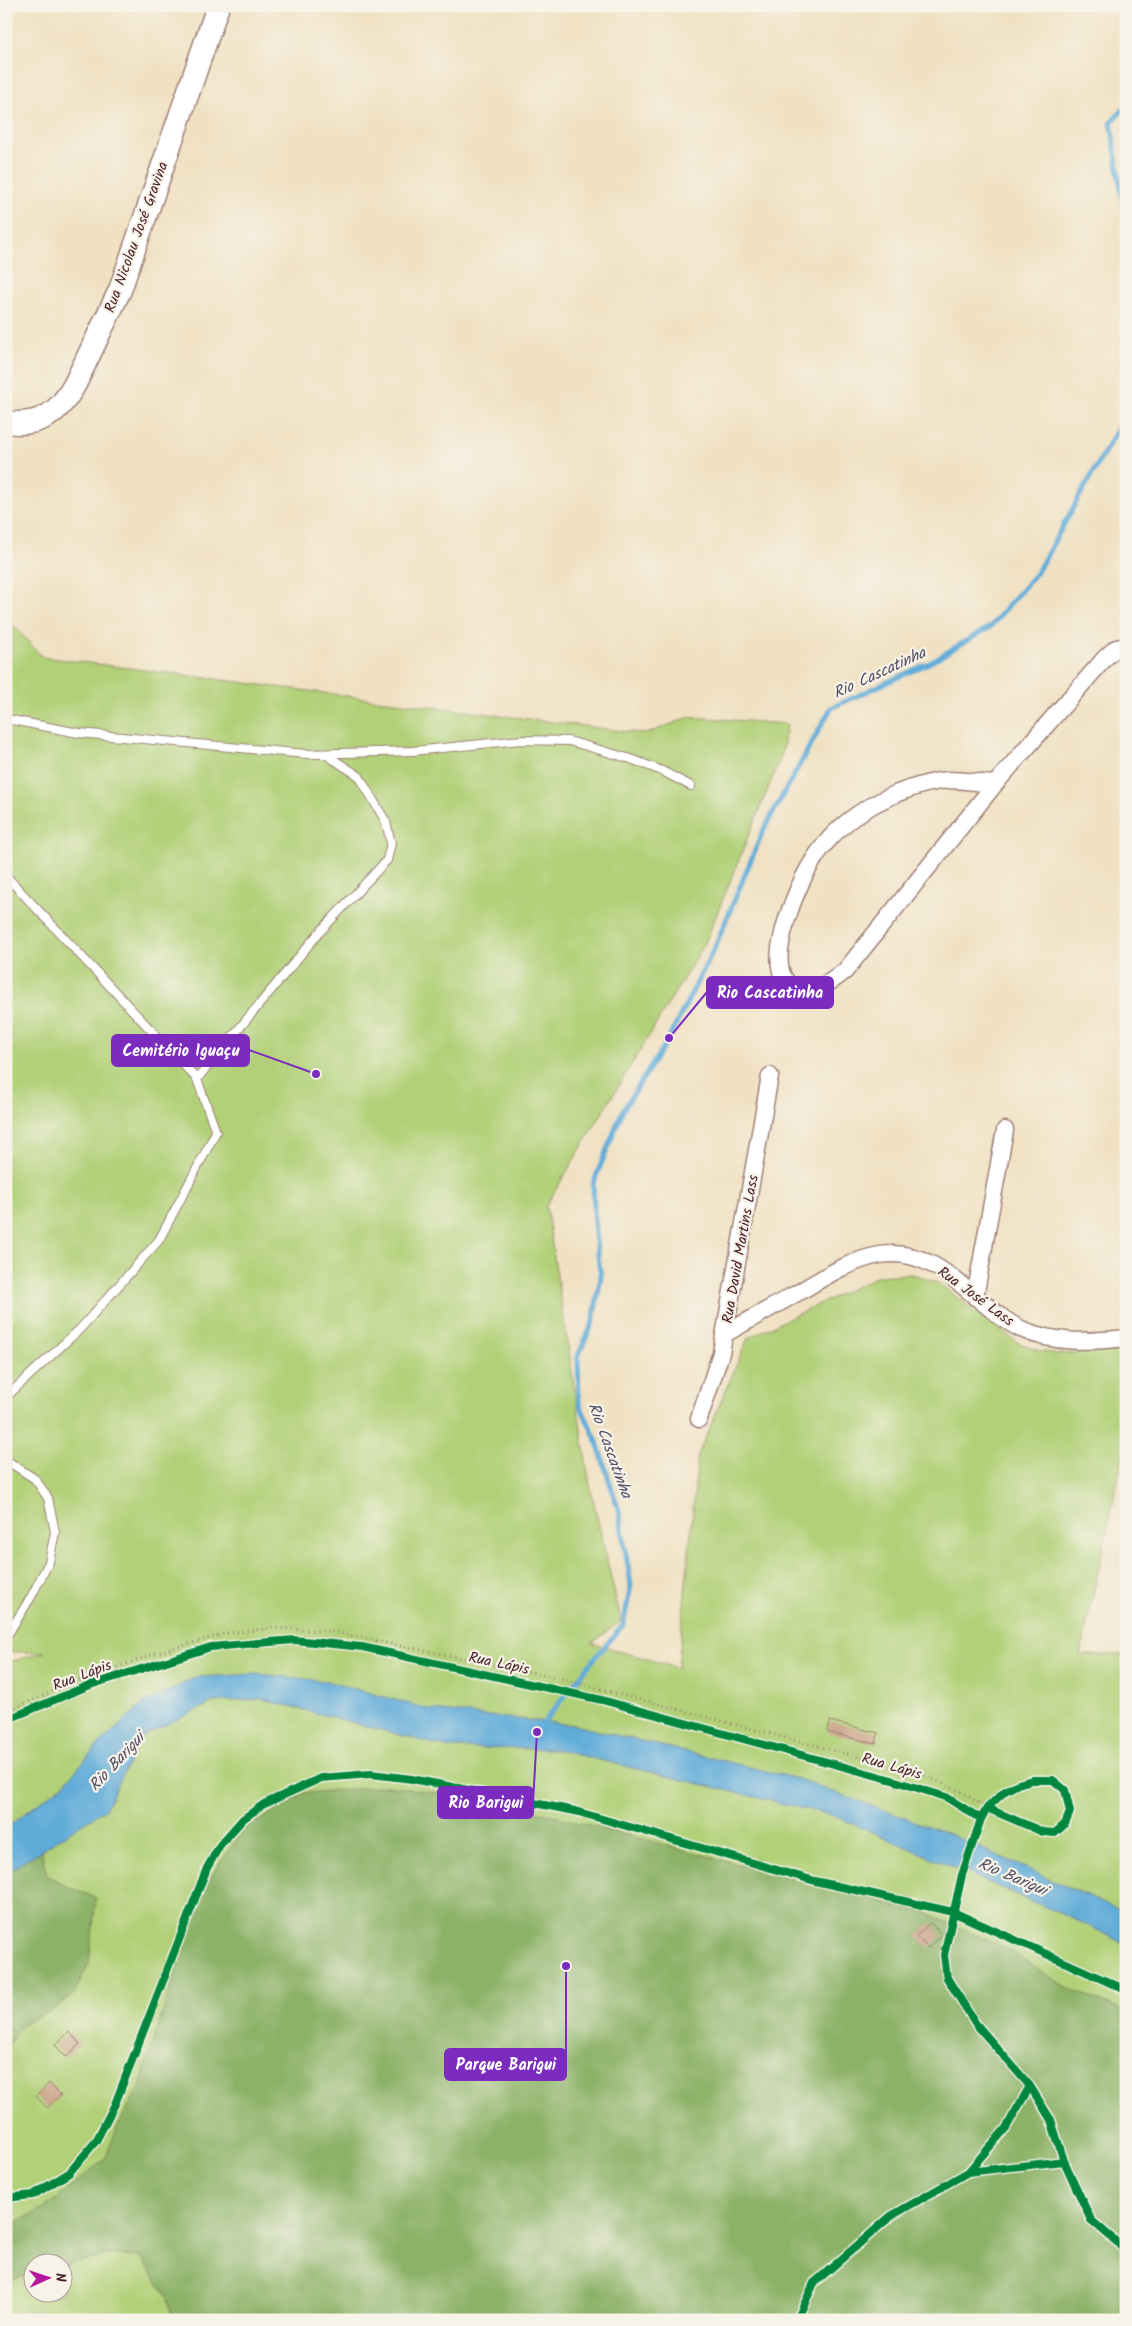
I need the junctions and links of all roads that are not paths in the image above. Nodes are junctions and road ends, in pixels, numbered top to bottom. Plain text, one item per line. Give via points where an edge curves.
1 (218, 6) edge
2 (6, 422) edge
3 (1126, 646) edge
4 (6, 719) edge
5 (326, 754) junction
6 (995, 784) junction
7 (691, 786) dead end
8 (6, 876) edge
9 (770, 1076) dead end
10 (197, 1079) junction
11 (1005, 1130) dead end
12 (975, 1297) junction
13 (725, 1334) junction
14 (1126, 1338) edge
15 (6, 1397) edge
16 (699, 1419) dead end
17 (6, 1460) edge
18 (8, 1634) dead end

1 - 2 main road, Rua Nicolau José Gravina via 120,290 68,398 41,420 24,425
3 - 6 street via 1116,648 1105,658
4 - 5 lane via 79,734
5 - 7 lane via 412,751 521,740 569,741 631,758
5 - 10 lane via 358,776 386,822 391,843 387,860 318,934
6 - 6 street via 949,780 919,785 880,800 855,814 832,833 812,862 792,903 780,947 779,963 785,981 795,989 811,991 830,983 845,971
8 - 10 lane
9 - 13 street, Rua David Martins Lass
10 - 15 lane via 216,1132 159,1240 80,1329
11 - 12 street
12 - 13 street, Rua José Lass via 929,1262 906,1256 882,1255 840,1268
12 - 14 street, Rua José Lass via 1021,1328 1040,1336 1086,1341
13 - 16 street, Rua David Martins Lass via 717,1371
17 - 18 lane via 35,1479 48,1498 55,1532 49,1562

